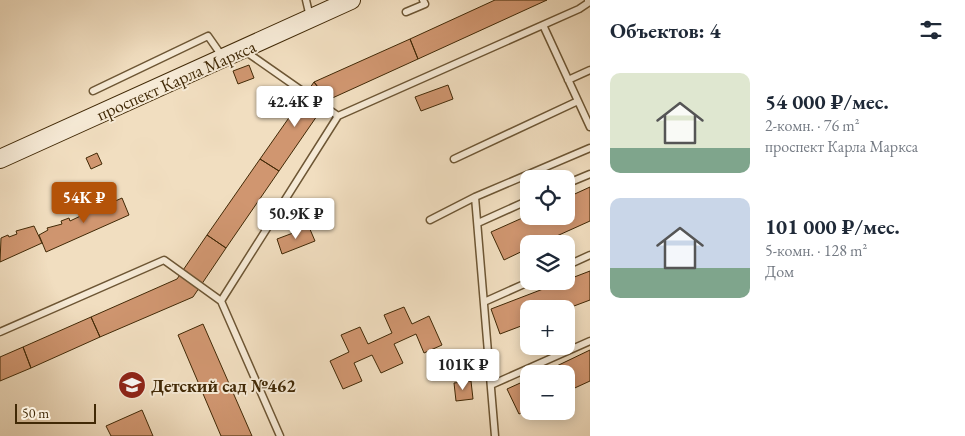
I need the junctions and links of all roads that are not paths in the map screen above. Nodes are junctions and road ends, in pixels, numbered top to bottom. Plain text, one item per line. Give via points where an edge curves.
1 (306, 0) edge
2 (351, 0) edge
3 (423, 0) edge
4 (588, 0) edge
5 (406, 12) dead end
6 (311, 18) junction
7 (543, 25) junction
8 (244, 50) junction
9 (224, 59) junction
10 (590, 70) edge
11 (568, 80) junction
12 (93, 91) dead end
13 (578, 101) junction
14 (338, 116) junction
15 (590, 127) edge
16 (590, 148) edge
17 (454, 159) dead end
18 (0, 160) edge
19 (590, 174) edge
20 (575, 180) edge
21 (476, 197) junction
22 (520, 204) edge
23 (430, 220) dead end
24 (478, 222) junction
25 (590, 256) edge
26 (575, 262) edge
27 (520, 286) edge
28 (221, 301) junction
29 (484, 302) junction
30 (0, 332) edge
31 (590, 341) edge
32 (491, 385) junction
33 (280, 436) edge
34 (495, 436) edge

1 - 6 lane
2 - 6 main road, проспект Карла Маркса
3 - 5 lane via 425,4
4 - 7 lane via 579,9
6 - 8 main road, проспект Карла Маркса
7 - 11 lane
7 - 14 lane
8 - 9 main road, проспект Карла Маркса
8 - 14 lane
9 - 12 lane via 208,36
9 - 18 main road, проспект Карла Маркса
10 - 11 lane
11 - 13 lane
13 - 15 lane
13 - 17 lane
14 - 28 lane
16 - 21 lane
19 - 20 lane
21 - 23 lane
21 - 24 lane
22 - 24 lane
24 - 29 lane
25 - 26 lane
27 - 29 lane
28 - 30 lane via 164,260
28 - 33 lane
29 - 32 lane
31 - 32 lane
32 - 34 lane

